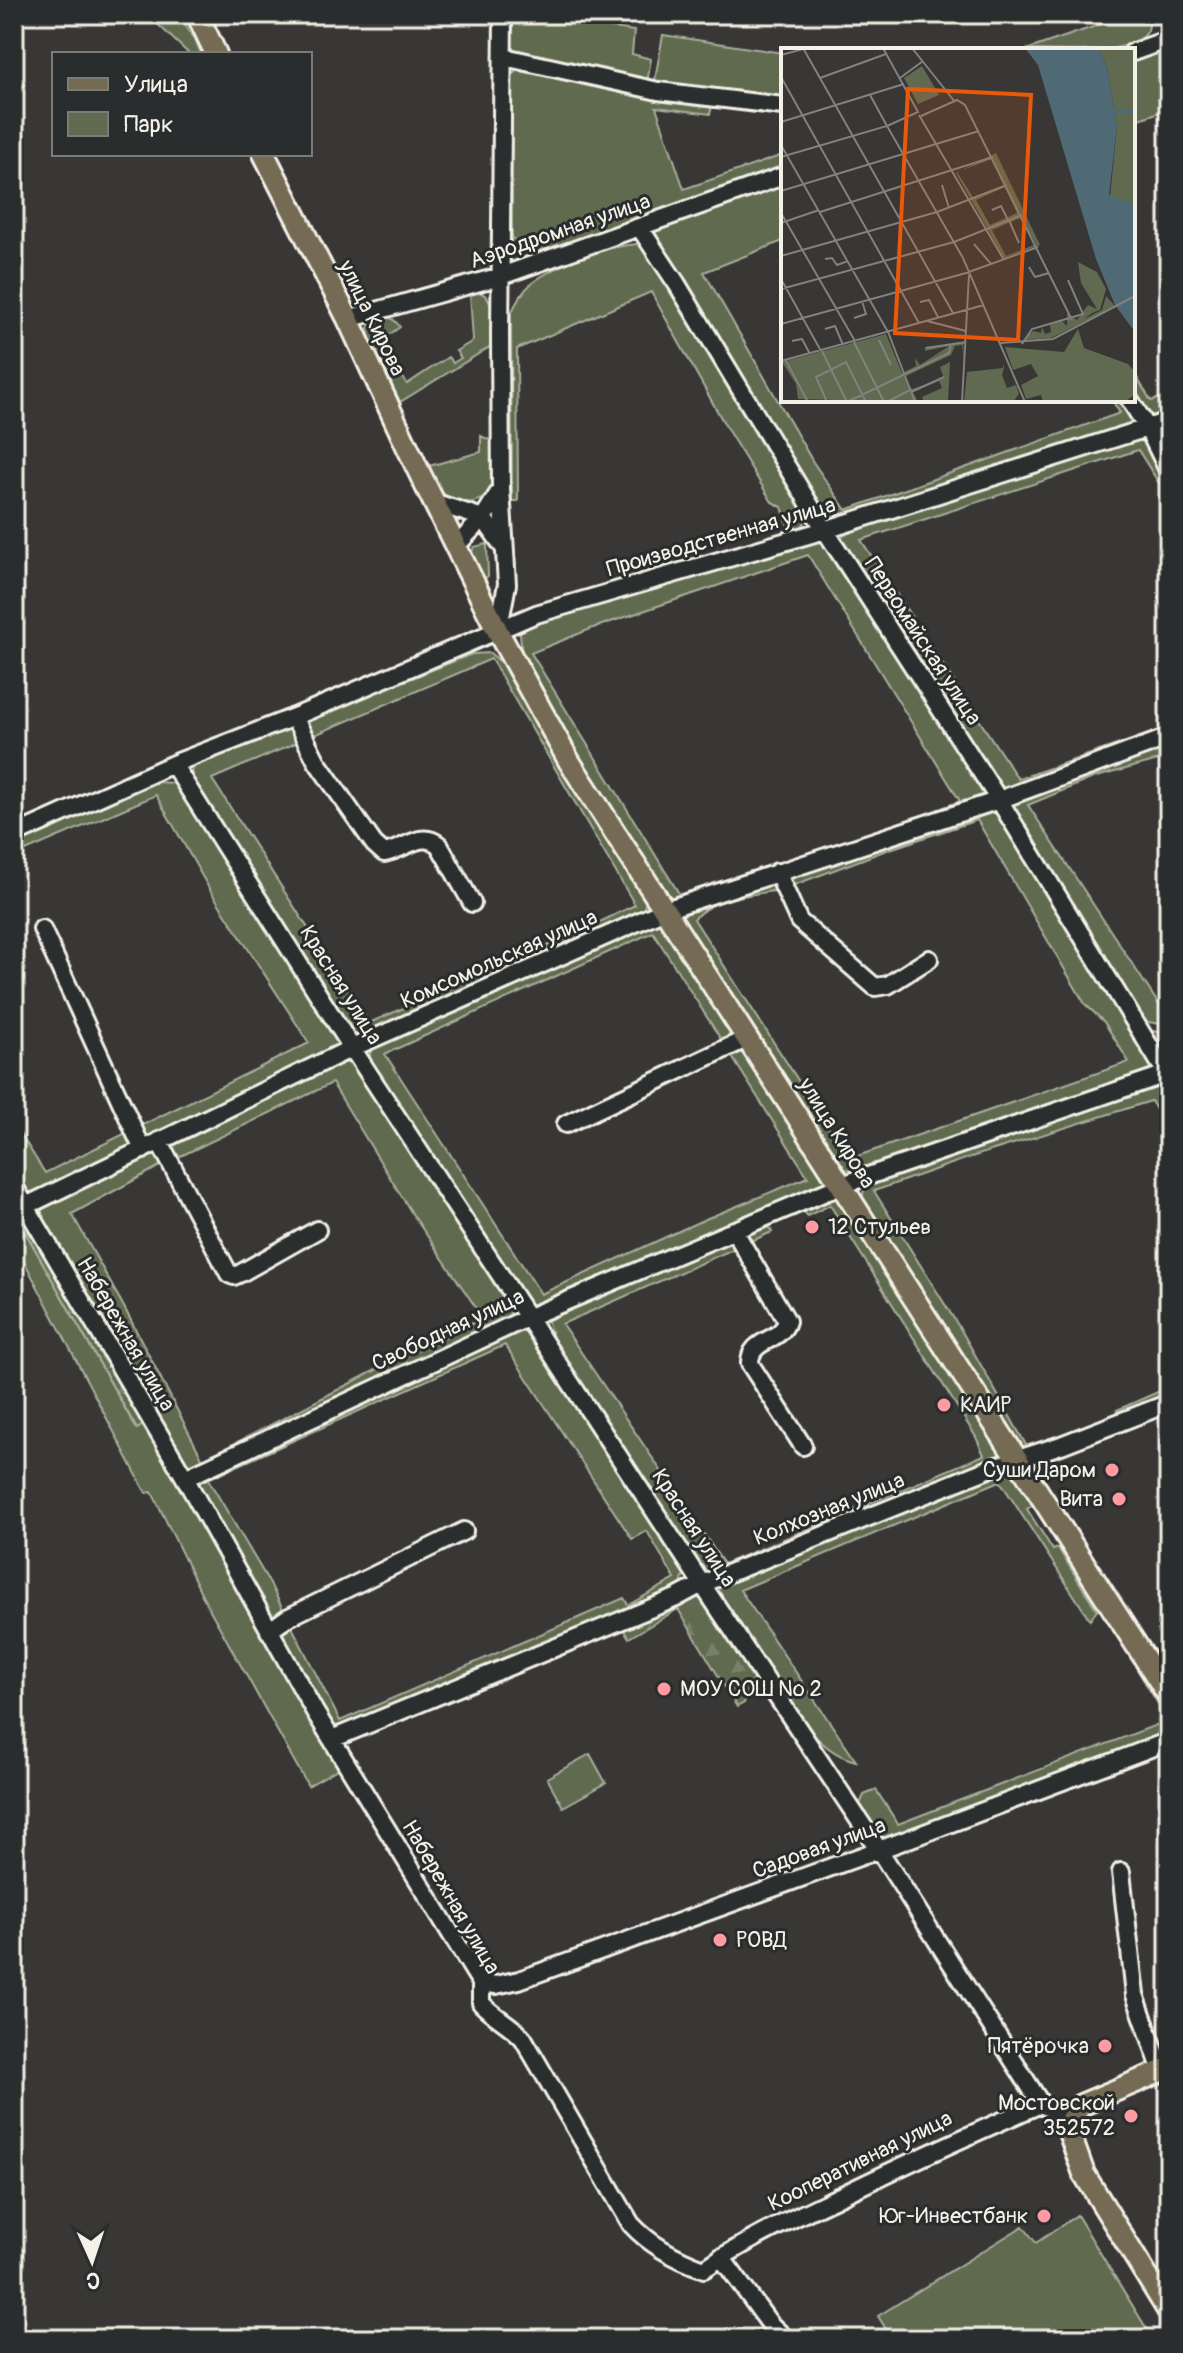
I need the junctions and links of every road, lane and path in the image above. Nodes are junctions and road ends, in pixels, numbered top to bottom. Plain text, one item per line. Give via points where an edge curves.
1 (197, 14) edge
2 (503, 14) edge
3 (1169, 39) edge
4 (1135, 51) edge
5 (215, 52) edge
6 (504, 57) junction
7 (781, 106) edge
8 (265, 156) edge
9 (781, 177) edge
10 (640, 228) junction
11 (501, 276) junction
12 (348, 319) junction
13 (1131, 402) edge
14 (1169, 421) edge
15 (1148, 429) junction
16 (1169, 472) edge
17 (501, 489) junction
18 (436, 503) junction
19 (483, 518) junction
20 (825, 530) junction
21 (456, 546) junction
22 (505, 549) junction
23 (507, 584) junction
24 (481, 595) junction
25 (498, 632) junction
26 (294, 717) junction
27 (1169, 737) edge
28 (173, 764) junction
29 (999, 800) junction
30 (14, 835) edge
31 (777, 872) junction
32 (472, 903) dead end
33 (665, 910) junction
34 (42, 929) dead end
35 (929, 959) dead end
36 (748, 1038) junction
37 (352, 1048) junction
38 (1168, 1075) edge
39 (566, 1124) dead end
40 (159, 1141) junction
41 (143, 1150) junction
42 (842, 1185) junction
43 (14, 1186) edge
44 (26, 1206) junction
45 (317, 1230) dead end
46 (734, 1230) junction
47 (529, 1317) junction
48 (1169, 1403) edge
49 (803, 1446) dead end
50 (1016, 1461) junction
51 (185, 1478) junction
52 (464, 1531) dead end
53 (702, 1584) junction
54 (269, 1631) junction
55 (1169, 1696) edge
56 (332, 1739) junction
57 (1169, 1741) edge
58 (879, 1850) junction
59 (1121, 1872) dead end
60 (481, 1983) junction
61 (1165, 2070) edge
62 (1041, 2104) junction
63 (1071, 2119) junction
64 (721, 2257) junction
65 (704, 2269) joint
66 (1169, 2312) edge
67 (786, 2339) edge

1 - 5 main road
2 - 6 street
3 - 4 street
6 - 7 street via 658,91
6 - 11 street
8 - 12 main road, улица Кирова
9 - 10 street, Аэродромная улица
10 - 11 street, Аэродромная улица
10 - 20 street, Первомайская улица
11 - 12 street, Аэродромная улица
11 - 17 street
12 - 18 main road, улица Кирова
13 - 15 street
14 - 15 street, Производственная улица
15 - 16 street
15 - 20 street, Производственная улица
17 - 19 street
17 - 22 street
18 - 19 street
18 - 21 main road, улица Кирова
19 - 21 street
19 - 22 street
20 - 25 street, Производственная улица via 536,614
20 - 29 street, Первомайская улица
21 - 24 main road, улица Кирова
22 - 23 street
23 - 24 street via 499,593
23 - 25 street
24 - 25 main road, улица Кирова
25 - 26 street, Производственная улица
25 - 33 main road, улица Кирова via 569,761
26 - 28 street, Производственная улица
26 - 32 street via 317,762 374,844 384,853 423,838 432,840
27 - 29 street, Комсомольская улица
28 - 30 street, Производственная улица
28 - 37 street, Красная улица
29 - 31 street, Комсомольская улица
29 - 38 street, Первомайская улица
31 - 33 street, Комсомольская улица
31 - 35 street via 799,921 866,982 888,985
33 - 36 main road, улица Кирова
33 - 37 street, Комсомольская улица
34 - 41 street
36 - 39 street
36 - 42 main road, улица Кирова
37 - 40 street, Комсомольская улица
37 - 47 street, Красная улица
38 - 42 street, Свободная улица
40 - 41 street, Комсомольская улица
40 - 45 street via 229,1274 241,1273
41 - 44 street, Комсомольская улица
42 - 46 street, Свободная улица
42 - 50 main road, улица Кирова
43 - 44 street, Набережная улица
44 - 51 street, Набережная улица
46 - 47 street, Свободная улица
46 - 49 street via 787,1321 779,1334 756,1346 750,1364
47 - 51 street, Свободная улица
47 - 53 street, Красная улица
48 - 50 street, Колхозная улица
50 - 53 street, Колхозная улица
50 - 55 main road, улица Кирова
51 - 54 street, Набережная улица
52 - 54 street
53 - 56 street, Колхозная улица
53 - 58 street, Красная улица
54 - 56 street, Набережная улица
56 - 60 street, Набережная улица
57 - 58 street, Садовая улица
58 - 60 street, Садовая улица via 519,1980
58 - 62 street, Красная улица
59 - 61 street via 1135,1995
60 - 65 street, Набережная улица via 481,2003 523,2038 631,2224 663,2251
61 - 63 main road via 1081,2105
62 - 63 street
62 - 64 street, Кооперативная улица via 941,2147
63 - 66 main road via 1072,2143 1084,2174
64 - 65 street, Кооперативная улица
64 - 67 street

